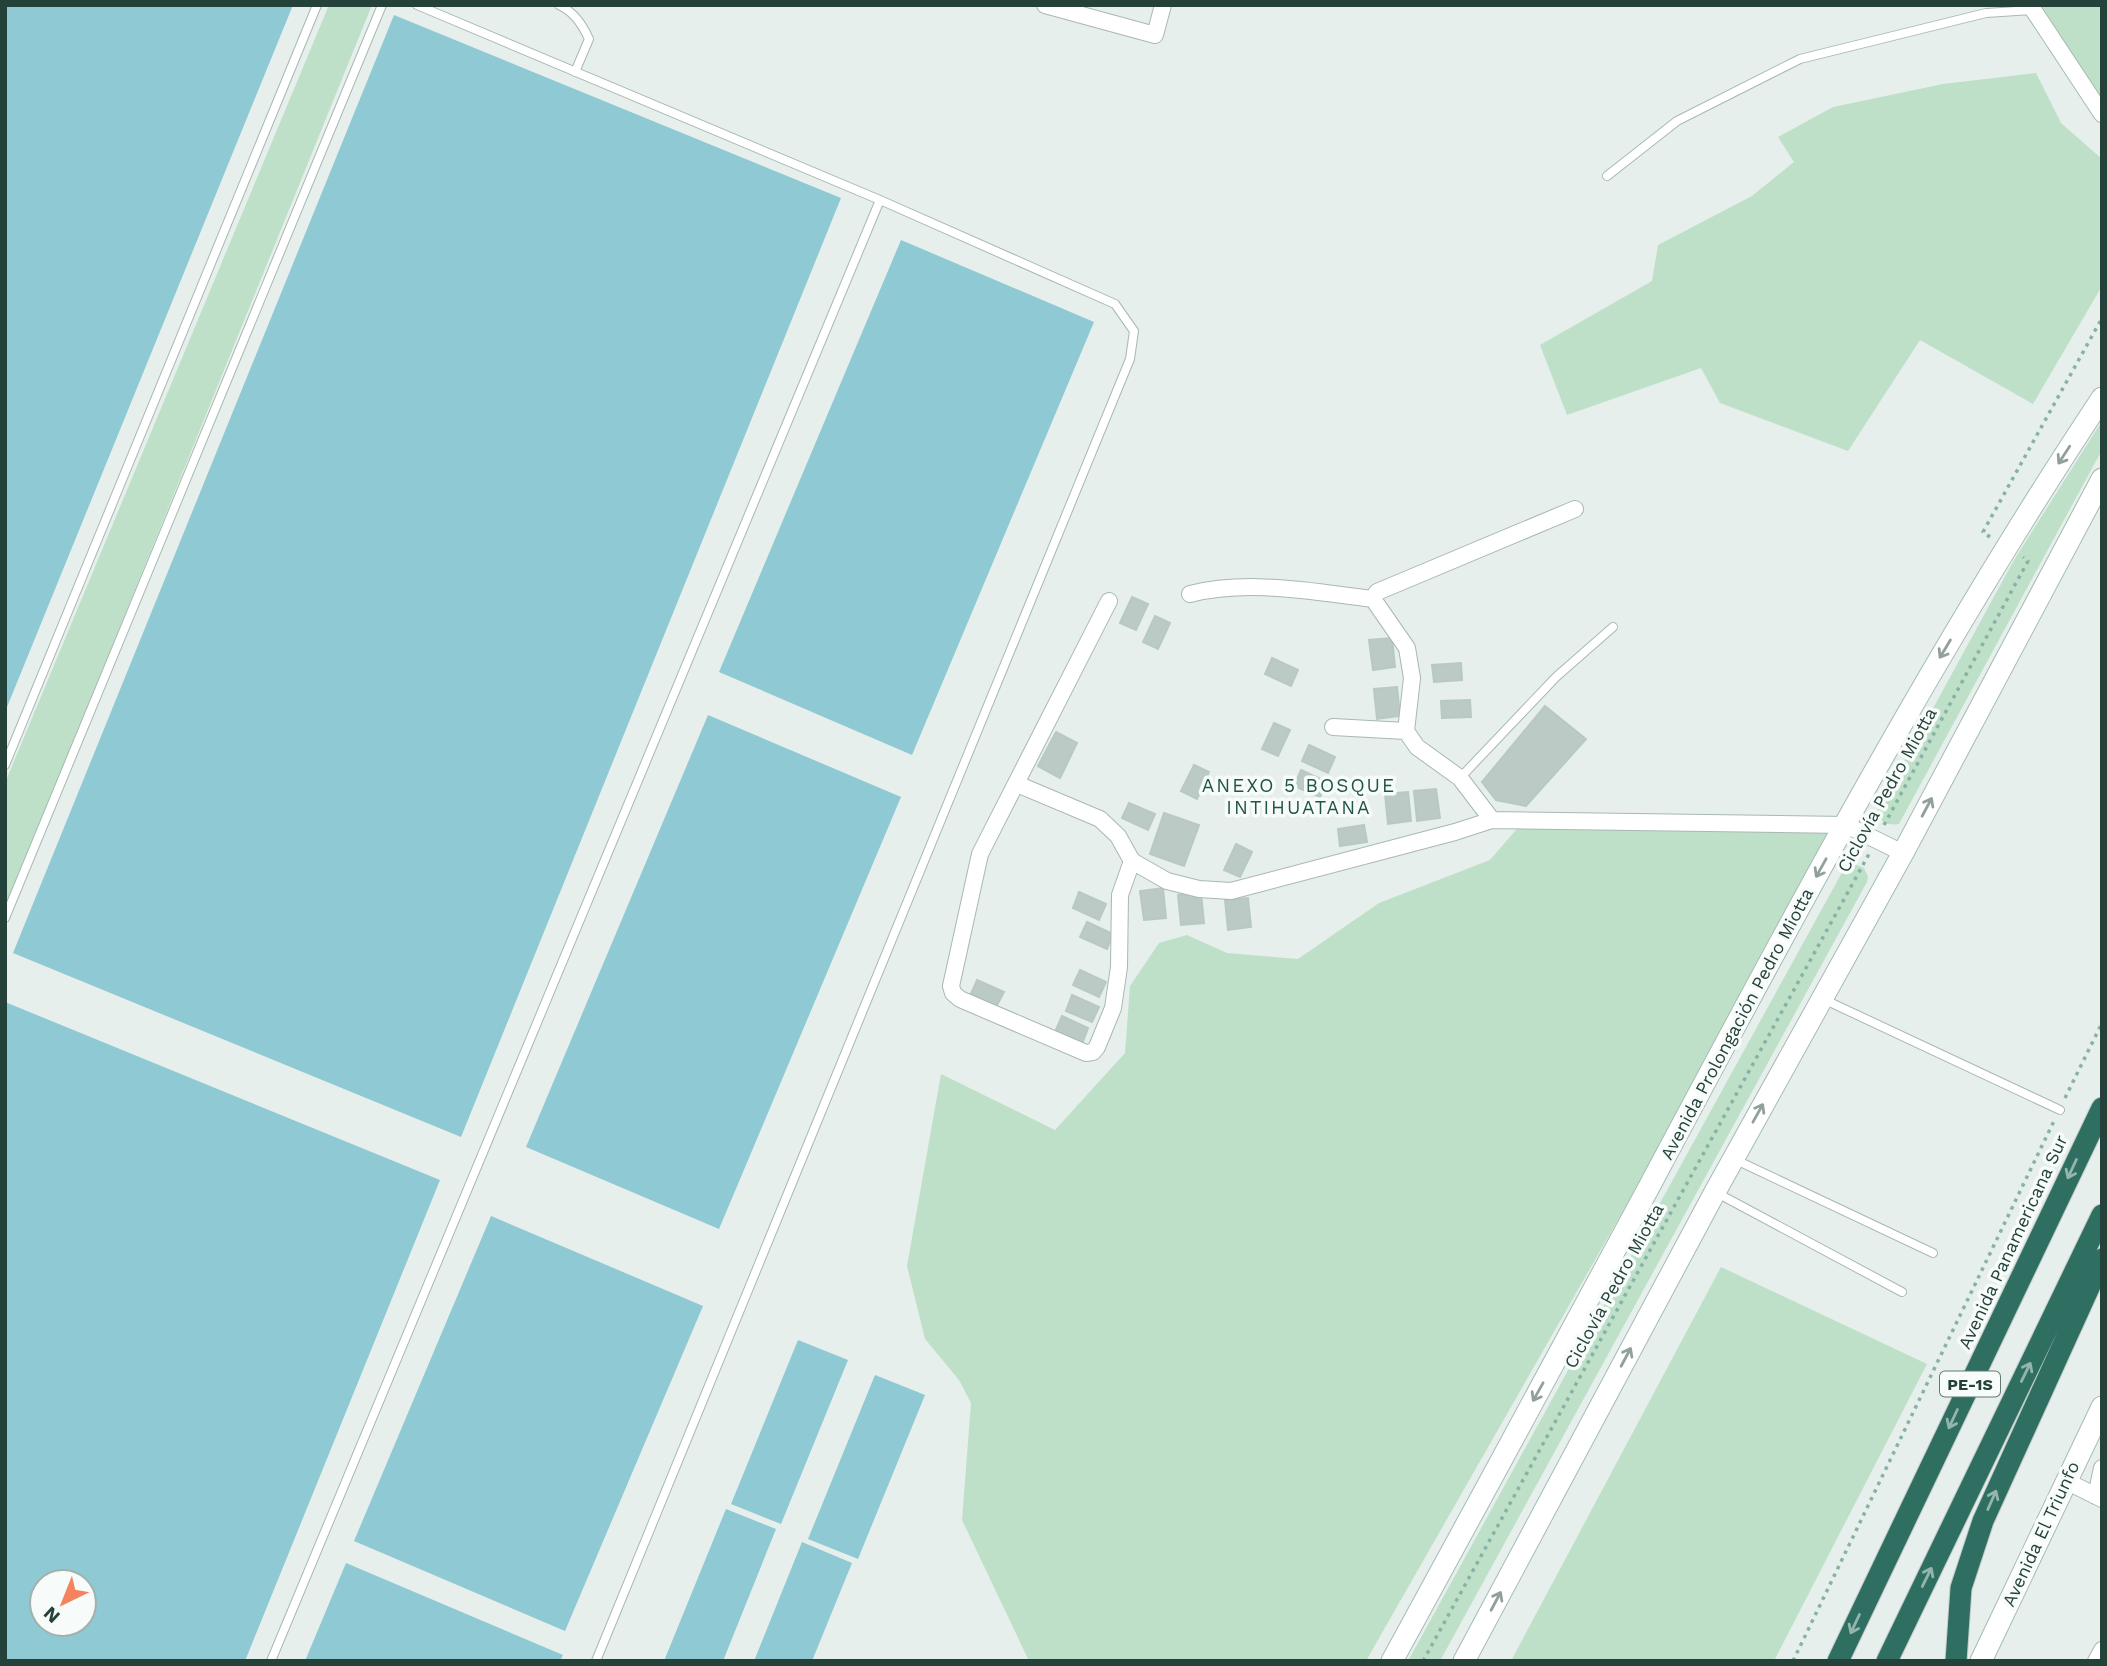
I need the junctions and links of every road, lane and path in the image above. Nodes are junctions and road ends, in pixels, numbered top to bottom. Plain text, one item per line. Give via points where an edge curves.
1 (317, 5) edge
2 (382, 5) edge
3 (416, 5) edge
4 (559, 5) edge
5 (1045, 5) edge
6 (1163, 5) edge
7 (2031, 8) edge
8 (575, 72) junction
9 (2102, 114) edge
10 (1607, 176) dead end
11 (880, 200) junction
12 (2102, 318) edge
13 (2102, 398) edge
14 (2102, 479) edge
15 (1575, 509) dead end
16 (2006, 547) junction
17 (1190, 594) dead end
18 (1373, 599) junction
19 (1109, 601) dead end
20 (1613, 626) dead end
21 (1333, 727) dead end
22 (1406, 732) junction
23 (5, 765) edge
24 (1460, 778) junction
25 (1017, 784) junction
26 (1492, 820) junction
27 (1846, 825) junction
28 (1876, 840) junction
29 (1903, 853) junction
30 (1132, 861) junction
31 (5, 918) edge
32 (1821, 998) junction
33 (2102, 1023) edge
34 (2102, 1108) edge
35 (2060, 1110) junction
36 (1733, 1159) junction
37 (1715, 1192) junction
38 (2102, 1215) edge
39 (1933, 1253) dead end
40 (2102, 1259) edge
41 (1902, 1292) dead end
42 (2102, 1407) edge
43 (2102, 1468) edge
44 (2066, 1481) junction
45 (2099, 1497) edge
46 (2102, 1650) edge
47 (271, 1661) edge
48 (596, 1661) edge
49 (1392, 1661) edge
50 (1423, 1661) edge
51 (1464, 1661) edge
52 (1793, 1661) edge
53 (1838, 1661) edge
54 (1887, 1661) edge
55 (1956, 1661) edge
56 (1981, 1661) edge
57 (2096, 1661) edge

1 - 23 lane
2 - 31 lane
3 - 8 lane
4 - 8 lane via 582,24 589,39
5 - 6 street via 1155,35
7 - 9 street
7 - 10 lane via 1986,13 1800,59 1677,121
8 - 11 lane
11 - 47 lane
11 - 48 lane via 1115,304 1134,331 1130,359
12 - 16 path, Ciclovía Pedro Miotta via 1983,532
13 -> 16 main road, Avenida Prolongación Pedro Miotta
29 -> 14 main road
15 - 18 street via 1377,592
16 -> 27 main road, Avenida Prolongación Pedro Miotta
16 - 28 path, Ciclovía Pedro Miotta via 2028,561
17 - 18 street via 1216,587 1248,587
18 - 22 street via 1407,648 1412,678
19 - 25 street
20 - 24 lane via 1556,677
21 - 22 street
22 - 24 street via 1418,747
24 - 26 street
25 - 30 street via 1100,819 1118,836
25 - 30 street via 980,854 951,986 960,999 1086,1053 1093,1052 1113,1008 1120,895
26 - 27 street
26 - 30 street via 1231,891 1167,881
27 - 28 street
27 -> 49 main road, Avenida Prolongación Pedro Miotta
28 - 29 street
28 - 50 path, Ciclovía Pedro Miotta
29 - 32 main road
32 - 35 lane
36 -> 32 main road
33 - 35 path
34 -> 53 highway, Avenida Panamericana Sur / PE-1S
35 - 52 path
36 - 37 main road
36 - 39 lane
37 - 41 lane
51 -> 37 main road
54 -> 38 highway, PE-1S
55 -> 40 highway via 1961,1588 1971,1552
42 - 44 main road, Avenida El Triunfo
43 - 45 street via 2096,1486
44 - 45 street
44 - 56 main road, Avenida El Triunfo
46 - 57 street

